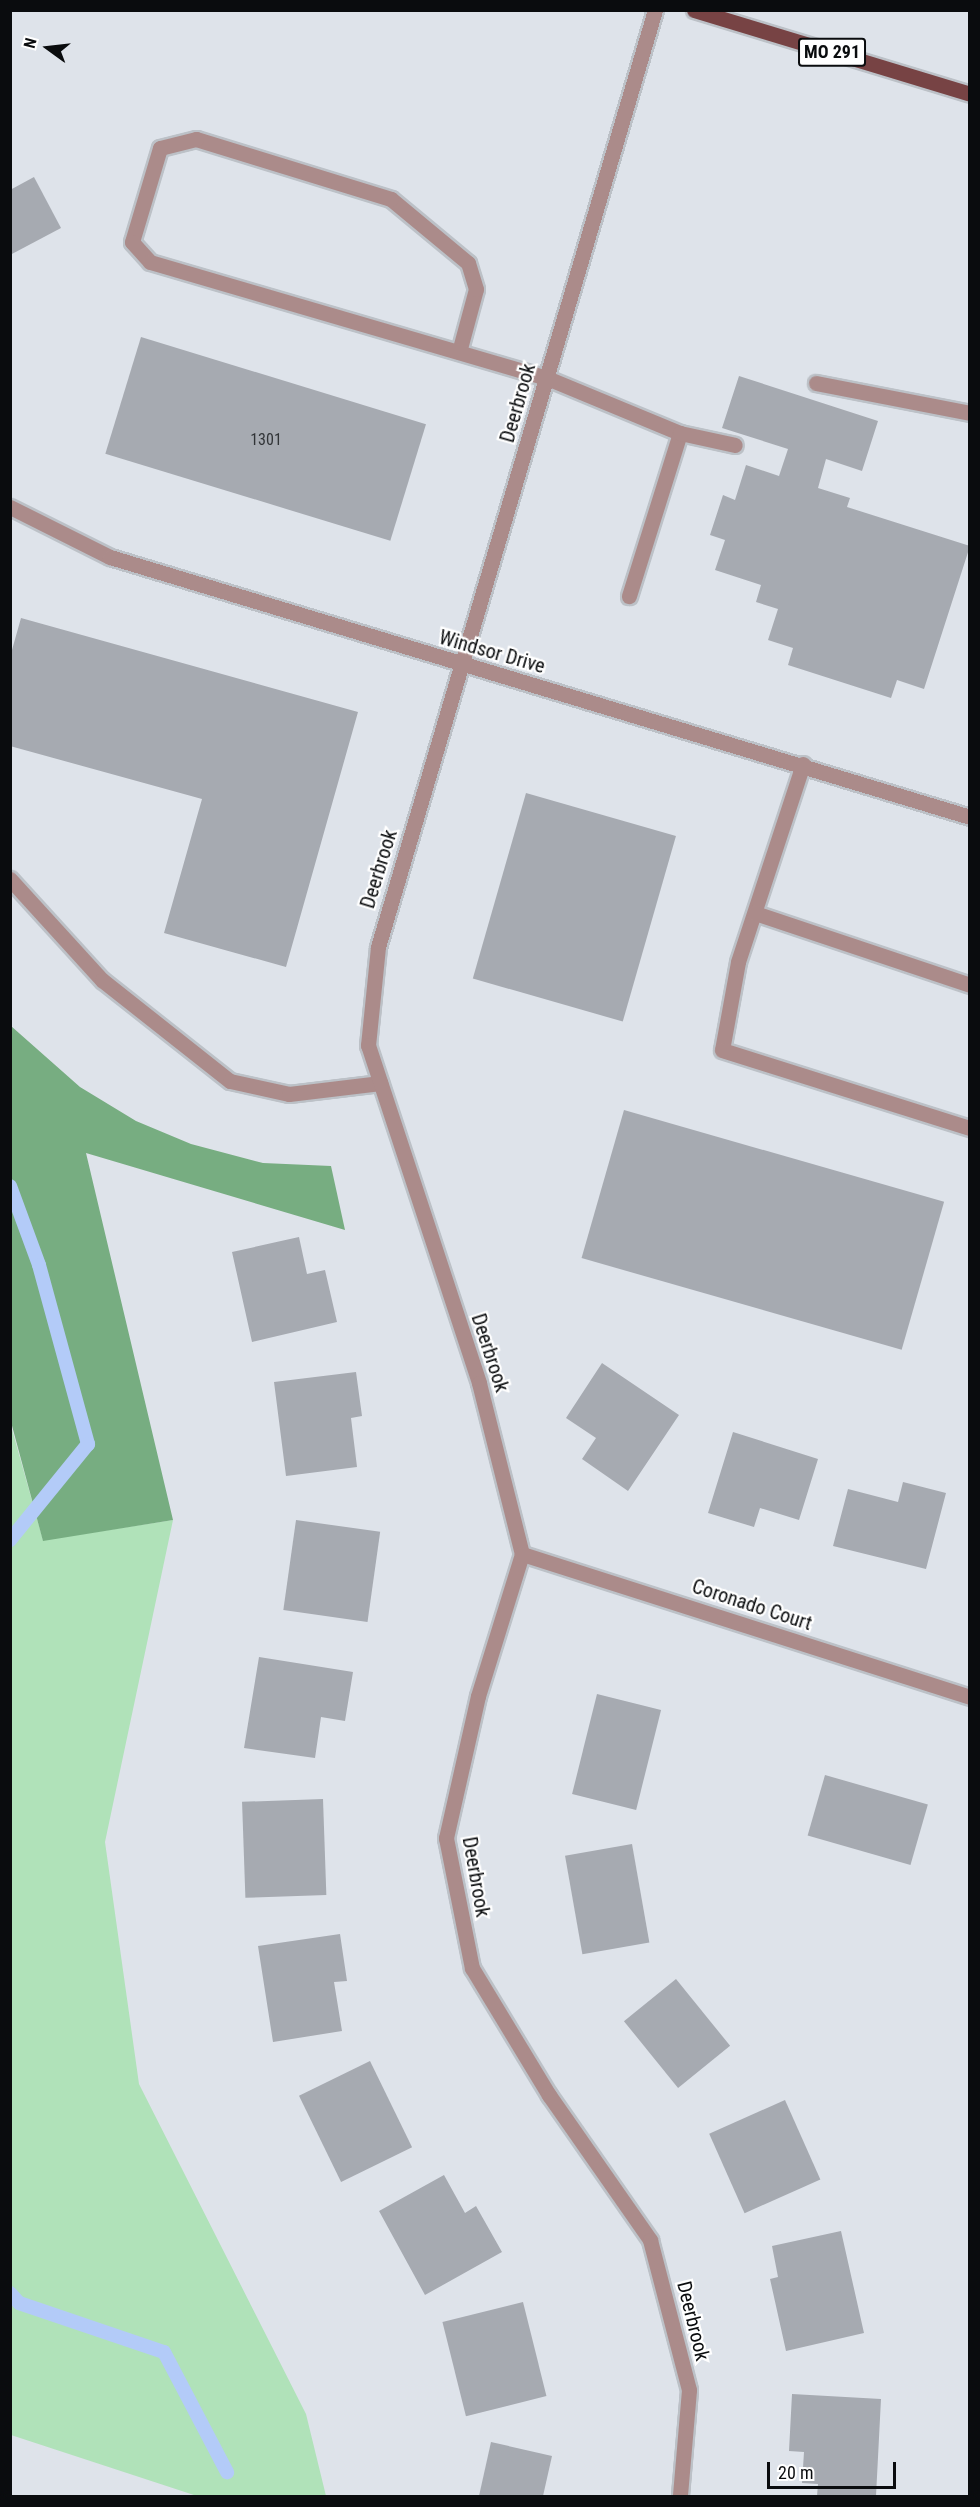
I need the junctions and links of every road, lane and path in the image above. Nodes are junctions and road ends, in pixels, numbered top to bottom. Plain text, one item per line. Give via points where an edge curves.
1 (655, 10) edge
2 (694, 10) edge
3 (969, 94) edge
4 (459, 352) junction
5 (547, 378) junction
6 (816, 383) dead end
7 (969, 413) edge
8 (680, 433) junction
9 (735, 445) dead end
10 (10, 507) edge
11 (629, 596) dead end
12 (462, 665) junction
13 (803, 764) junction
14 (969, 817) edge
15 (10, 879) edge
16 (755, 913) junction
17 (969, 985) edge
18 (380, 1083) junction
19 (969, 1128) edge
20 (522, 1554) junction
21 (969, 1697) edge
22 (680, 2496) edge

1 - 5 street, Deerbrook
2 - 3 main road, MO 291
4 - 4 street via 150,262 132,242 160,148 196,139 391,199 468,263 476,289
4 - 5 street
5 - 8 street
5 - 12 street, Deerbrook
6 - 7 street
8 - 9 street
8 - 11 street
10 - 12 street, Windsor Drive via 110,557
12 - 13 street, Windsor Drive
12 - 18 street, Deerbrook via 378,947 368,1045
13 - 14 street, Windsor Drive
13 - 16 street
15 - 18 street via 102,980 230,1081 289,1094
16 - 17 street
16 - 19 street via 738,962 722,1050
18 - 20 street, Deerbrook via 479,1383
20 - 21 street, Coronado Court
20 - 22 street, Deerbrook via 478,1696 446,1838 472,1968 549,2096 650,2240 689,2390

